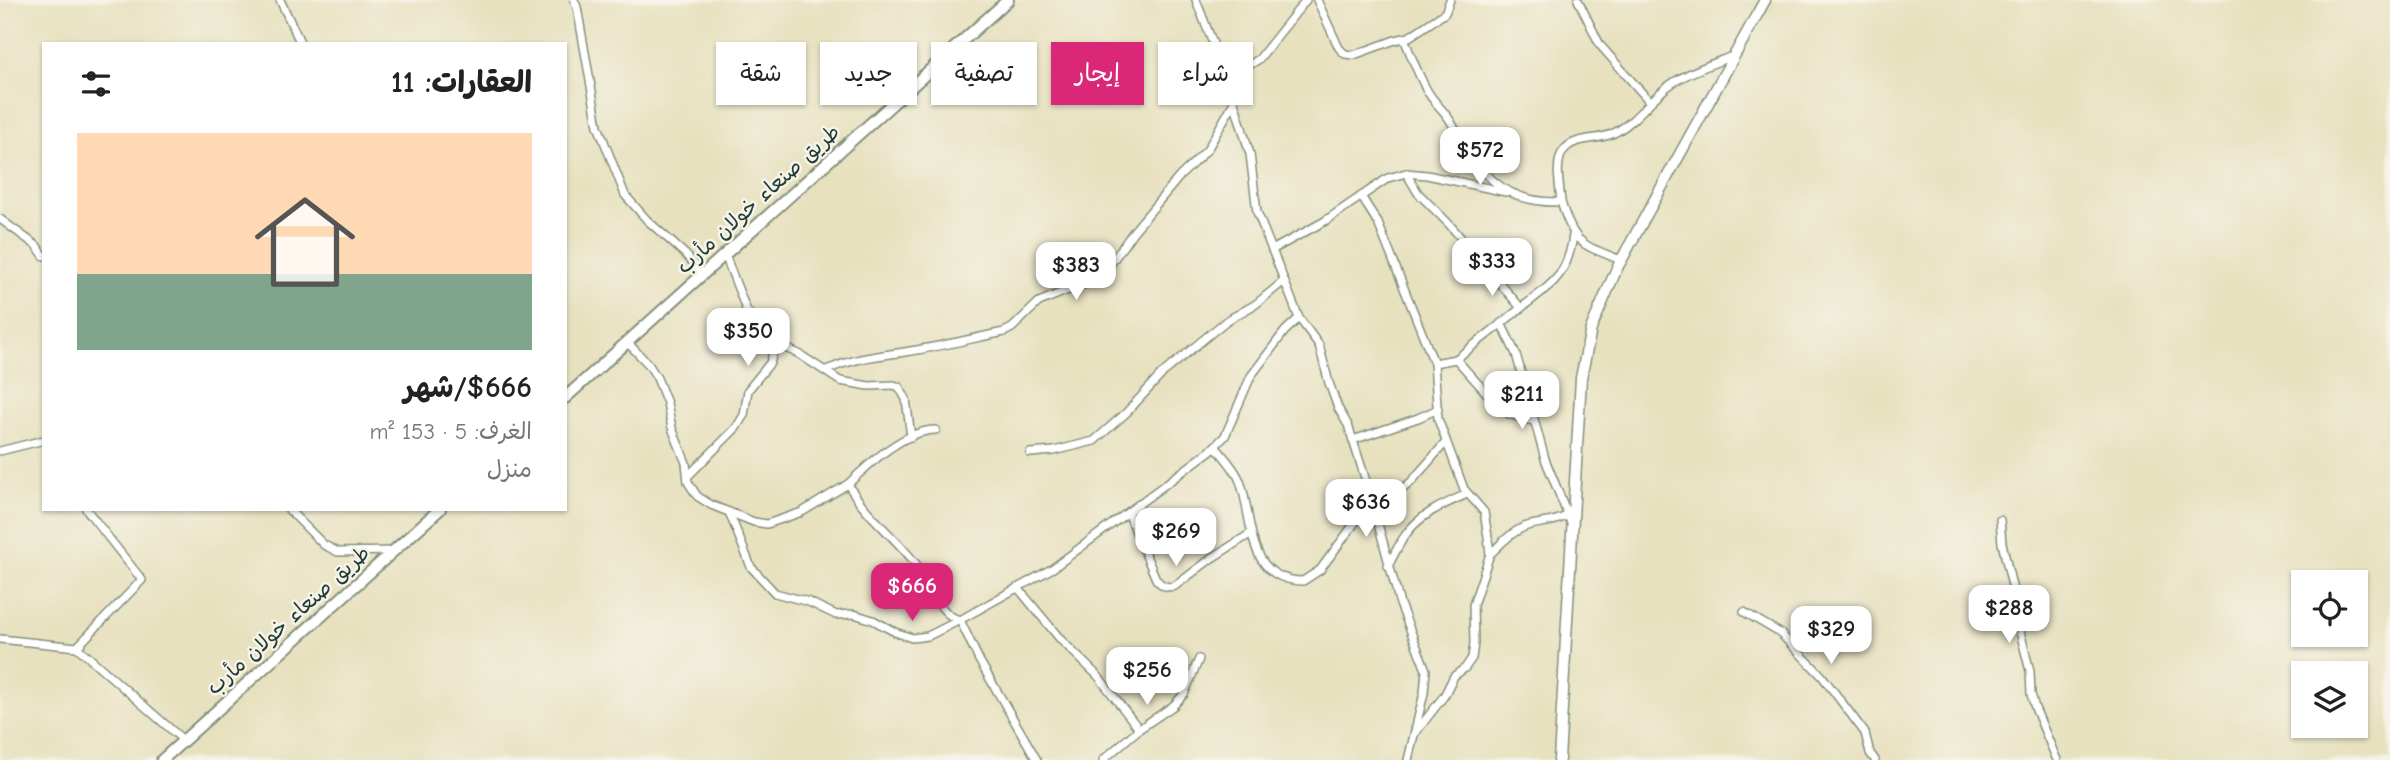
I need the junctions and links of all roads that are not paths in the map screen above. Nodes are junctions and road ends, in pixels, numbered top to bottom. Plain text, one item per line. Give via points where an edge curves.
1 (281, 0) edge
2 (574, 0) edge
3 (1008, 0) edge
4 (1196, 0) edge
5 (1306, 0) edge
6 (1317, 0) edge
7 (1450, 0) edge
8 (1578, 0) edge
9 (1765, 0) edge
10 (1404, 38) junction
11 (300, 42) edge
12 (1212, 42) edge
13 (1734, 55) junction
14 (1253, 63) edge
15 (1650, 102) junction
16 (1232, 105) edge
17 (1235, 105) edge
18 (1406, 173) junction
19 (1510, 193) junction
20 (1361, 196) junction
21 (1561, 202) junction
22 (0, 219) edge
23 (1573, 234) junction
24 (1272, 250) junction
25 (42, 253) edge
26 (725, 255) junction
27 (1621, 260) junction
28 (703, 274) junction
29 (1284, 281) junction
30 (1521, 308) junction
31 (1299, 318) junction
32 (1501, 323) junction
33 (628, 342) junction
34 (772, 342) junction
35 (1455, 359) junction
36 (1434, 363) junction
37 (826, 370) junction
38 (567, 396) edge
39 (1438, 410) junction
40 (1533, 421) junction
41 (936, 430) dead end
42 (911, 437) junction
43 (42, 440) edge
44 (1353, 440) junction
45 (1446, 442) junction
46 (1215, 446) junction
47 (0, 451) edge
48 (1030, 453) dead end
49 (688, 476) junction
50 (848, 484) junction
51 (1467, 494) junction
52 (1371, 501) junction
53 (88, 511) edge
54 (290, 511) edge
55 (438, 511) edge
56 (729, 512) junction
57 (1374, 512) junction
58 (1128, 513) junction
59 (1568, 514) junction
60 (2000, 520) dead end
61 (1573, 527) junction
62 (1250, 534) junction
63 (393, 551) junction
64 (1490, 554) junction
65 (1388, 566) junction
66 (1018, 588) junction
67 (1744, 612) dead end
68 (960, 620) junction
69 (0, 639) edge
70 (77, 647) junction
71 (1199, 659) dead end
72 (1139, 729) junction
73 (1416, 732) junction
74 (183, 740) junction
75 (162, 760) edge
76 (1037, 760) edge
77 (1104, 760) edge
78 (1408, 760) edge
79 (1559, 760) edge
80 (1875, 760) edge
81 (2057, 760) edge

1 - 11 street
2 - 28 street via 598,126 625,195
3 - 26 main road, طريق صنعاء خولان مأرب
4 - 12 street
5 - 14 street
6 - 10 street via 1329,33 1345,54
7 - 10 street via 1444,12
8 - 15 street via 1600,46
9 - 13 street
10 - 19 street via 1429,94 1451,120 1461,141 1477,164
13 - 15 street via 1683,75
13 - 27 street
15 - 21 street via 1616,133 1566,147 1559,171
16 - 37 street via 1207,150 1180,176 1097,281 1039,302 1004,332 882,353
17 - 24 street via 1250,154 1257,212
18 - 19 street
18 - 20 street via 1388,178
18 - 30 street via 1418,193
19 - 21 street
20 - 24 street
20 - 36 street via 1378,223
21 - 23 street
22 - 25 street
23 - 27 street via 1585,245
23 - 30 street via 1564,270
24 - 29 street
26 - 28 main road, طريق صنعاء خولان مأرب
26 - 34 street via 746,309
27 - 61 street via 1591,329 1581,378
28 - 33 main road, طريق صنعاء خولان مأرب
29 - 31 street
29 - 48 street via 1171,366 1094,441
30 - 32 street
31 - 44 street via 1319,345
31 - 46 street via 1251,376 1225,436
32 - 35 street
32 - 40 street via 1516,354
33 - 38 main road, طريق صنعاء خولان مأرب
33 - 49 street via 657,378
34 - 37 street
34 - 49 street via 770,363 748,390 744,415 736,428
35 - 36 street
35 - 40 street via 1499,407
36 - 39 street
37 - 42 street via 840,381 899,387 906,399
39 - 44 street
39 - 45 street
40 - 59 street
41 - 42 street
42 - 50 street via 867,465
43 - 47 street
44 - 52 street
45 - 51 street
45 - 57 street via 1411,482
46 - 58 street
46 - 62 street via 1240,482
49 - 56 street via 697,496
50 - 56 street via 802,512 767,524
50 - 68 street via 857,500 907,551 950,617
51 - 64 street via 1484,512
51 - 65 street via 1417,522
52 - 57 street
52 - 62 street via 1320,570 1303,581 1278,576 1262,560
53 - 70 street via 142,580
54 - 63 street via 324,545 338,552
55 - 63 main road, طريق صنعاء خولان مأرب
56 - 68 street via 751,567 775,593 836,615 873,620 912,638 928,636
57 - 65 street
58 - 62 street via 1156,579 1168,588
58 - 66 street
59 - 61 street
59 - 64 street via 1557,522 1519,529
60 - 81 street via 2031,694
61 - 79 street
63 - 74 main road, طريق صنعاء خولان مأرب
64 - 73 street via 1473,605 1472,658
65 - 73 street via 1426,670
66 - 68 street
66 - 72 street
67 - 80 street via 1780,634 1822,676 1859,723
68 - 76 street
69 - 70 street
70 - 74 street
71 - 72 street via 1184,694
72 - 77 street
73 - 78 street
74 - 75 main road, طريق صنعاء خولان مأرب

